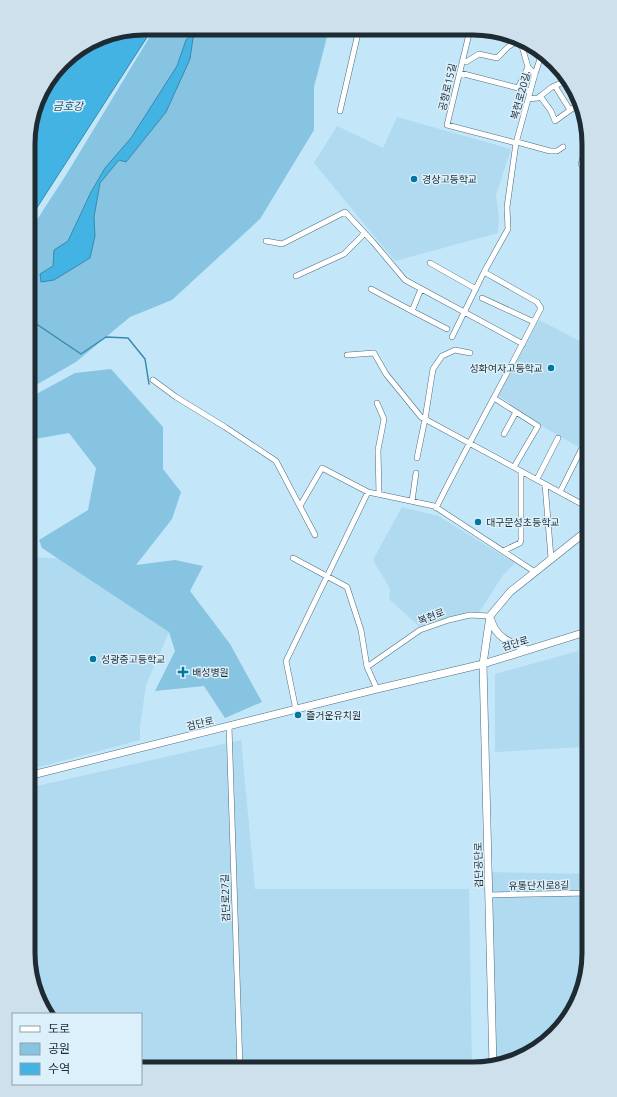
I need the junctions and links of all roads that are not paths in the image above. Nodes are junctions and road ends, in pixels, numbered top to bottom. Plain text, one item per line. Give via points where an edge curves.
1 (358, 35) edge
2 (469, 35) edge
3 (514, 43) edge
4 (522, 47) edge
5 (540, 58) edge
6 (462, 61) junction
7 (528, 67) junction
8 (460, 73) junction
9 (535, 74) junction
10 (563, 82) edge
11 (555, 86) junction
12 (518, 88) junction
13 (530, 91) junction
14 (540, 96) junction
15 (528, 99) junction
16 (575, 106) edge
17 (570, 110) junction
18 (340, 111) dead end
19 (516, 143) junction
20 (563, 147) dead end
21 (364, 234) junction
22 (266, 241) dead end
23 (430, 263) dead end
24 (484, 272) junction
25 (296, 276) dead end
26 (371, 289) dead end
27 (421, 289) junction
28 (476, 289) junction
29 (482, 298) dead end
30 (412, 310) junction
31 (464, 312) junction
32 (534, 322) junction
33 (447, 329) dead end
34 (452, 338) dead end
35 (523, 344) junction
36 (470, 353) dead end
37 (347, 355) dead end
38 (153, 380) dead end
39 (494, 398) junction
40 (377, 403) dead end
41 (516, 412) junction
42 (425, 420) junction
43 (504, 434) dead end
44 (558, 438) dead end
45 (469, 443) junction
46 (581, 450) dead end
47 (417, 458) dead end
48 (514, 467) junction
49 (521, 471) junction
50 (416, 473) dead end
51 (537, 479) junction
52 (545, 484) junction
53 (368, 492) junction
54 (560, 492) junction
55 (379, 494) junction
56 (412, 501) junction
57 (582, 503) edge
58 (300, 506) junction
59 (436, 508) junction
60 (582, 534) edge
61 (315, 535) dead end
62 (503, 551) junction
63 (293, 558) dead end
64 (551, 558) junction
65 (535, 572) junction
66 (327, 576) junction
67 (490, 616) junction
68 (582, 634) edge
69 (527, 650) junction
70 (484, 664) junction
71 (367, 667) junction
72 (377, 689) junction
73 (296, 710) junction
74 (229, 726) junction
75 (35, 774) edge
76 (582, 893) edge
77 (489, 895) junction
78 (493, 1060) edge
79 (240, 1062) edge

1 - 18 street
2 - 6 street, 공항로15길
3 - 6 street via 497,58 478,54 466,62
4 - 7 street
5 - 9 street, 복현로20길
6 - 8 street, 공항로15길
7 - 9 street
7 - 12 street
8 - 12 street
8 - 19 street, 공항로15길 via 447,125
9 - 13 street, 복현로20길
10 - 11 street
11 - 14 street
11 - 17 street
12 - 13 street
13 - 15 street, 복현로20길
14 - 15 street
14 - 17 street via 555,121
15 - 19 street, 복현로20길
16 - 17 street
19 - 20 street via 550,151 557,151
19 - 24 street, 복현로20길 via 507,207 508,229
21 - 22 street via 345,212 282,244
21 - 25 street via 344,254
21 - 27 street via 405,280
23 - 28 street
24 - 28 street, 복현로20길
24 - 32 street via 537,302 541,308
26 - 30 street
27 - 30 street
27 - 31 street
28 - 31 street, 복현로20길
29 - 32 street
30 - 33 street
31 - 34 street, 복현로20길
31 - 35 street
32 - 35 street
35 - 39 street
36 - 42 street via 455,350 442,356 433,369
37 - 42 street via 374,353 386,374
38 - 58 street via 276,461
39 - 41 street
39 - 45 street
40 - 55 street via 384,419 378,450
41 - 43 street
41 - 48 street via 538,426
42 - 45 street
42 - 47 street
44 - 51 street
45 - 48 street
45 - 59 street
46 - 54 street
48 - 49 street
49 - 51 street
49 - 62 street via 521,540 520,543
50 - 56 street
51 - 52 street
52 - 54 street
52 - 64 street
53 - 55 street
53 - 58 street via 322,468
53 - 66 street
54 - 57 street
55 - 56 street
56 - 59 street
58 - 61 street
59 - 62 street
60 - 64 main road
62 - 65 street
63 - 66 street
64 - 65 main road
65 - 67 main road via 510,592
66 - 71 street via 347,587 361,630
66 - 73 street via 286,661
67 - 69 main road via 493,628 505,640
67 - 70 main road
67 - 71 street, 복현로 via 470,615 420,630
68 - 69 main road, 검단로
69 - 70 main road, 검단로
70 - 72 main road, 검단로
70 - 77 main road, 검단공단로
71 - 72 street
72 - 73 main road, 검단로
73 - 74 main road, 검단로
74 - 75 main road, 검단로
74 - 79 street, 검단로27길
76 - 77 street, 유통단지로8길
77 - 78 main road, 검단공단로

